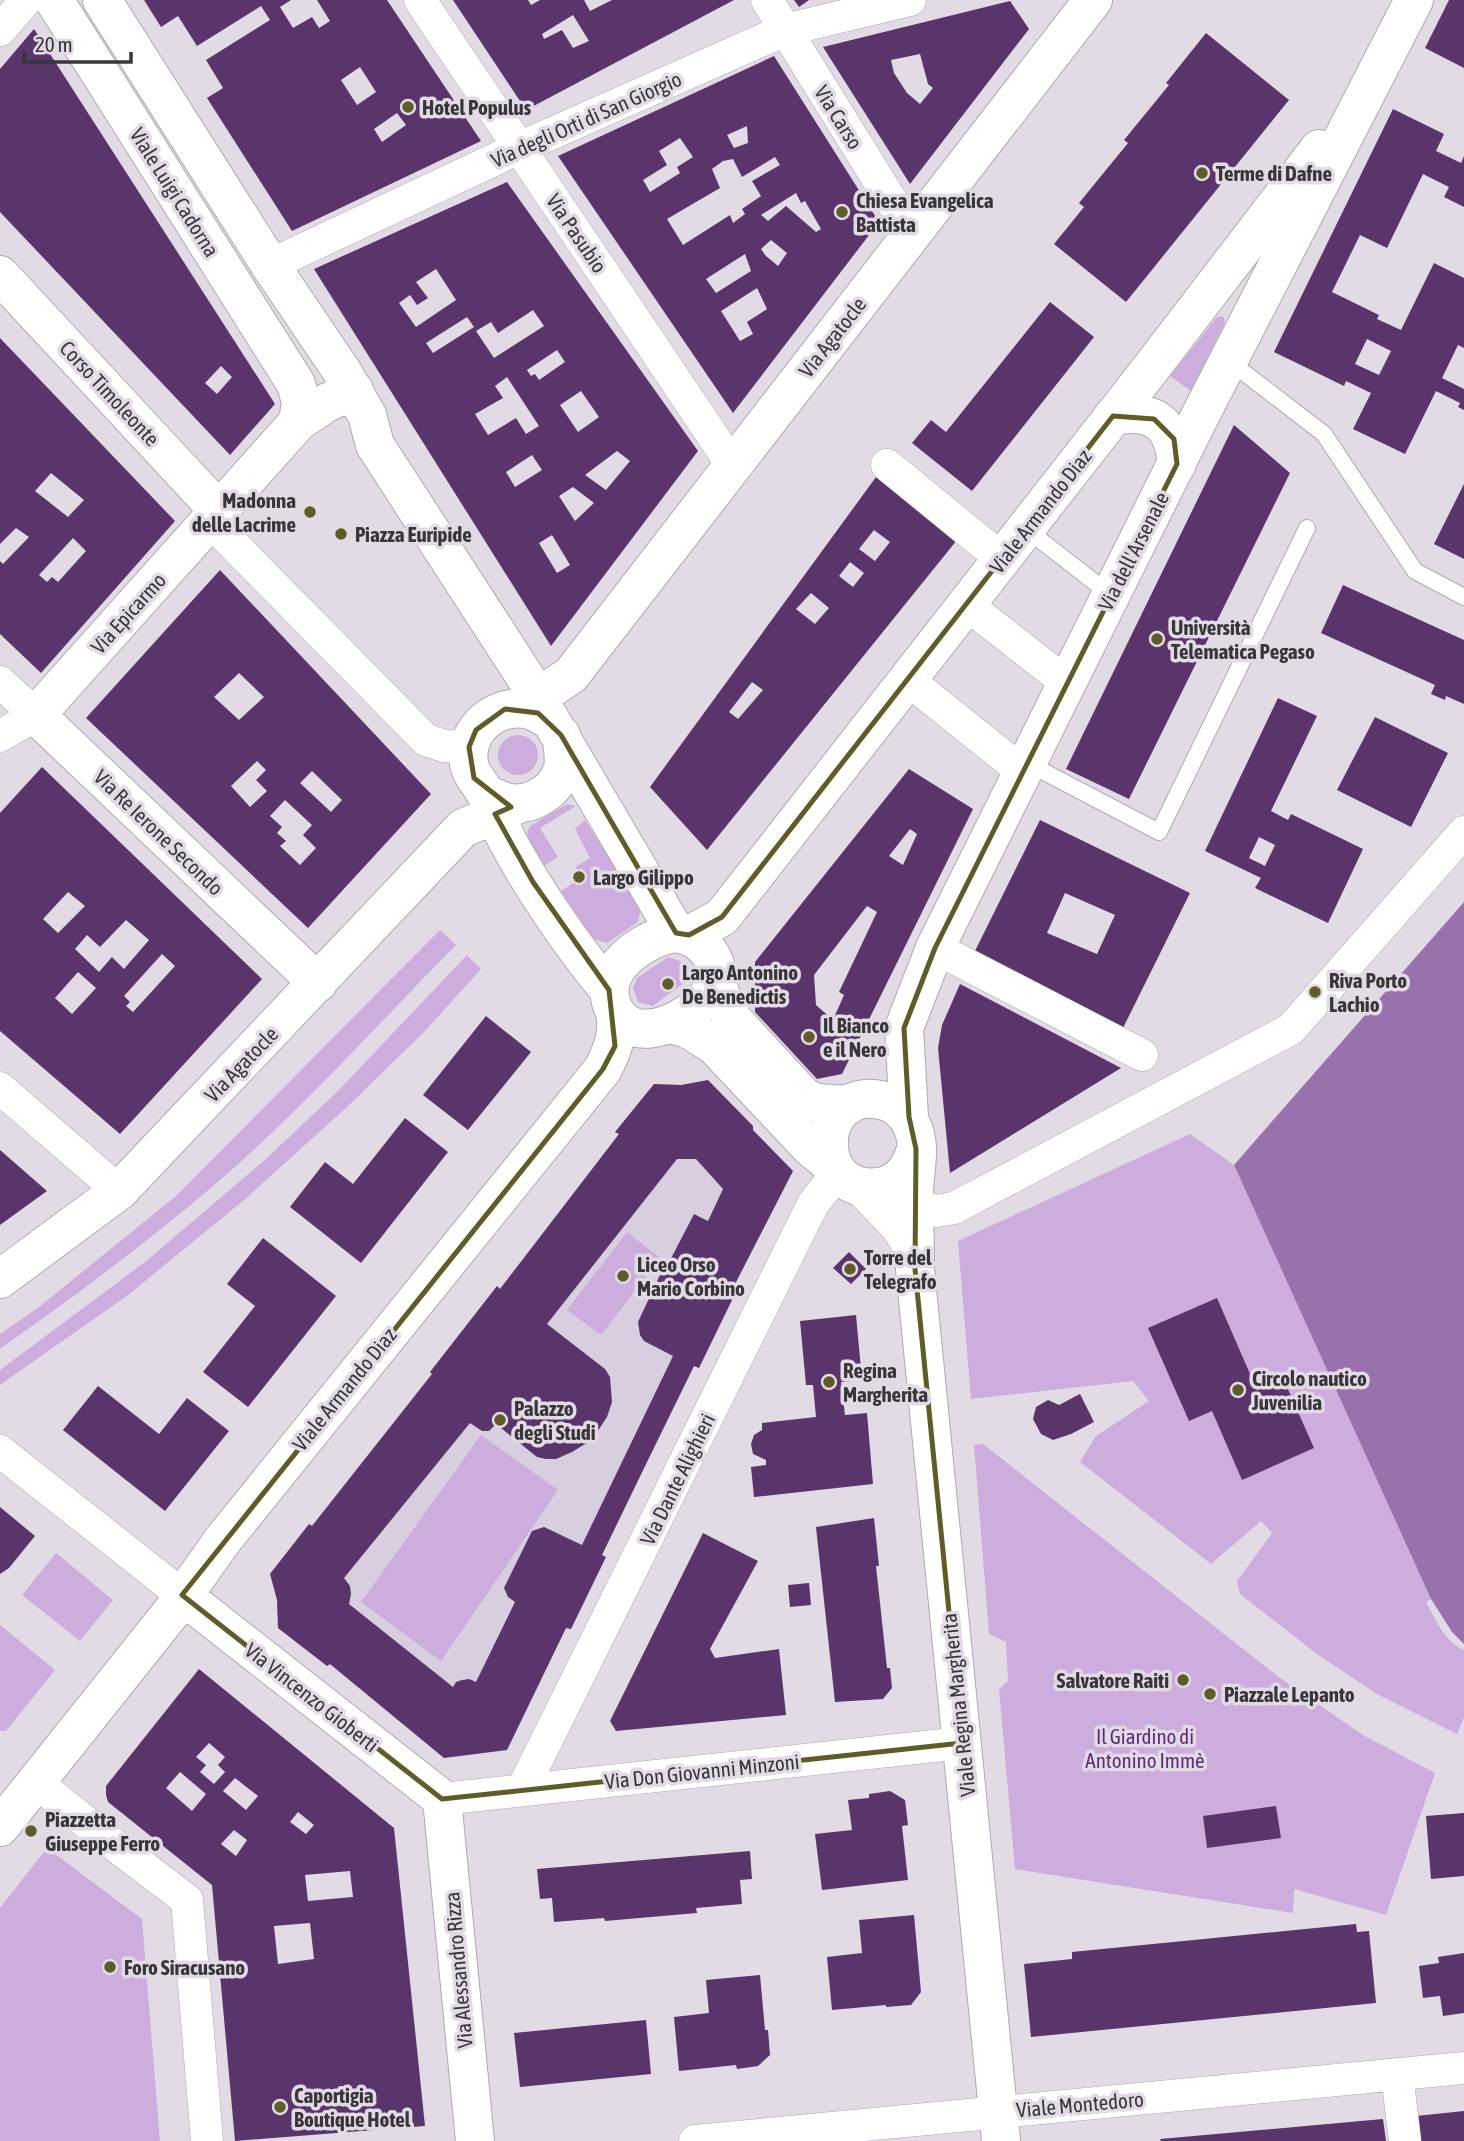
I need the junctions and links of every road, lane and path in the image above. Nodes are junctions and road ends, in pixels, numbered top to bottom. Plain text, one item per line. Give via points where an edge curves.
1 (26, 0) edge
2 (54, 0) edge
3 (102, 0) edge
4 (420, 0) edge
5 (766, 0) edge
6 (910, 0) edge
7 (1414, 0) edge
8 (1086, 3) edge
9 (0, 30) edge
10 (785, 30) junction
11 (1376, 71) junction
12 (519, 148) junction
13 (912, 234) junction
14 (270, 265) junction
15 (0, 275) edge
16 (1229, 361) junction
17 (335, 412) junction
18 (1113, 416) junction
19 (1177, 464) junction
20 (887, 465) dead end
21 (733, 466) junction
22 (215, 516) junction
23 (1307, 528) dead end
24 (1026, 529) junction
25 (1002, 559) junction
26 (1111, 595) junction
27 (1464, 597) edge
28 (967, 604) junction
29 (908, 680) junction
30 (0, 682) edge
31 (1067, 683) junction
32 (534, 708) junction
33 (36, 715) junction
34 (0, 736) edge
35 (470, 747) junction
36 (1025, 768) junction
37 (490, 817) junction
38 (1464, 831) edge
39 (682, 934) junction
40 (935, 948) junction
41 (715, 974) junction
42 (318, 983) junction
43 (612, 1002) junction
44 (670, 1024) junction
45 (1142, 1055) dead end
46 (0, 1088) edge
47 (849, 1105) junction
48 (913, 1133) junction
49 (844, 1176) junction
50 (119, 1191) junction
51 (914, 1204) junction
52 (915, 1269) junction
53 (0, 1279) edge
54 (0, 1451) edge
55 (182, 1595) junction
56 (962, 1743) junction
57 (45, 1771) junction
58 (522, 1790) junction
59 (442, 1799) junction
60 (0, 1827) edge
61 (1464, 2068) edge
62 (1398, 2074) junction
63 (999, 2127) edge
64 (207, 2141) edge
65 (475, 2141) edge
66 (695, 2141) edge
67 (1405, 2141) edge

1 - 9 street
2 - 17 main road, Viale Luigi Cadorna
3 - 14 main road, Viale Luigi Cadorna
4 - 12 street, Via Pasubio
5 - 10 street, Via Carso
6 - 10 street, Via degli Orti di San Giorgio
7 - 11 main road, Via dell'Arsenale
8 - 13 main road, Via Agatocle
10 - 12 street, Via degli Orti di San Giorgio
10 - 13 street, Via Carso
11 - 16 main road, Via dell'Arsenale
11 - 18 main road, Viale Armando Diaz
12 - 14 street, Via degli Orti di San Giorgio
12 - 21 street, Via Pasubio
13 - 21 main road, Via Agatocle
14 - 17 main road, Viale Luigi Cadorna
15 - 22 main road, Corso Timoleonte
16 - 19 main road, Via dell'Arsenale
16 - 27 lane via 1324,434 1415,571
17 - 22 main road, Via Epicarmo
17 - 32 main road
18 - 19 main road via 1141,414 1154,419 1174,439
18 - 24 main road, Viale Armando Diaz
19 - 26 main road, Via dell'Arsenale
20 - 25 street
21 - 32 main road, Via Agatocle via 571,675
22 - 33 main road, Via Epicarmo
22 - 35 street via 426,740
23 - 36 lane via 1159,832
24 - 25 main road, Viale Armando Diaz
24 - 26 lane
25 - 28 main road, Viale Armando Diaz
26 - 31 main road, Via dell'Arsenale
28 - 29 main road, Viale Armando Diaz
28 - 31 street
29 - 36 street
29 - 39 main road, Viale Armando Diaz via 722,917
30 - 33 street, Via Re Ierone Secondo
31 - 36 main road, Via dell'Arsenale
32 - 35 main road, Via Agatocle via 488,717 476,730
32 - 37 main road via 565,753 562,771 553,787 539,798
32 - 39 main road
33 - 34 street
33 - 42 main road, Via Re Ierone Secondo
35 - 37 main road via 471,771
36 - 40 main road, Via dell'Arsenale
37 - 42 main road, Via Agatocle
37 - 43 main road
38 - 51 street via 1291,1030 954,1208 936,1211
39 - 41 main road via 709,950
39 - 43 main road via 652,940 625,958 611,978
40 - 45 street
40 - 48 main road, Via dell'Arsenale via 904,1028
41 - 44 main road via 706,997
41 - 47 main road via 733,1020 804,1097 816,1103
42 - 50 main road, Via Agatocle
43 - 44 main road via 624,1022 640,1030
43 - 55 main road, Viale Armando Diaz via 617,1035 603,1069
44 - 49 main road via 714,1045 810,1147
46 - 50 street
47 - 48 main road via 874,1099 888,1102 900,1108
47 - 49 main road via 839,1112 827,1146
48 - 49 main road via 912,1164 888,1185 873,1188
48 - 51 main road, Via dell'Arsenale
49 - 52 street via 897,1228
49 - 58 street, Via Dante Alighieri via 828,1185 813,1204
50 - 53 main road, Via Agatocle
51 - 52 main road, Viale Regina Margherita
52 - 56 main road, Viale Regina Margherita
54 - 55 street
55 - 57 main road, Viale Armando Diaz
55 - 59 main road, Via Vincenzo Gioberti
56 - 58 street, Via Don Giovanni Minzoni
56 - 63 main road, Viale Regina Margherita
57 - 60 main road, Viale Armando Diaz
57 - 64 street via 113,1844 187,1900
58 - 59 street, Via Don Giovanni Minzoni
59 - 65 main road, Via Alessandro Rizza
61 - 62 street, Viale Montedoro
62 - 63 street, Viale Montedoro
62 - 67 street
63 - 66 street, Viale Montedoro

